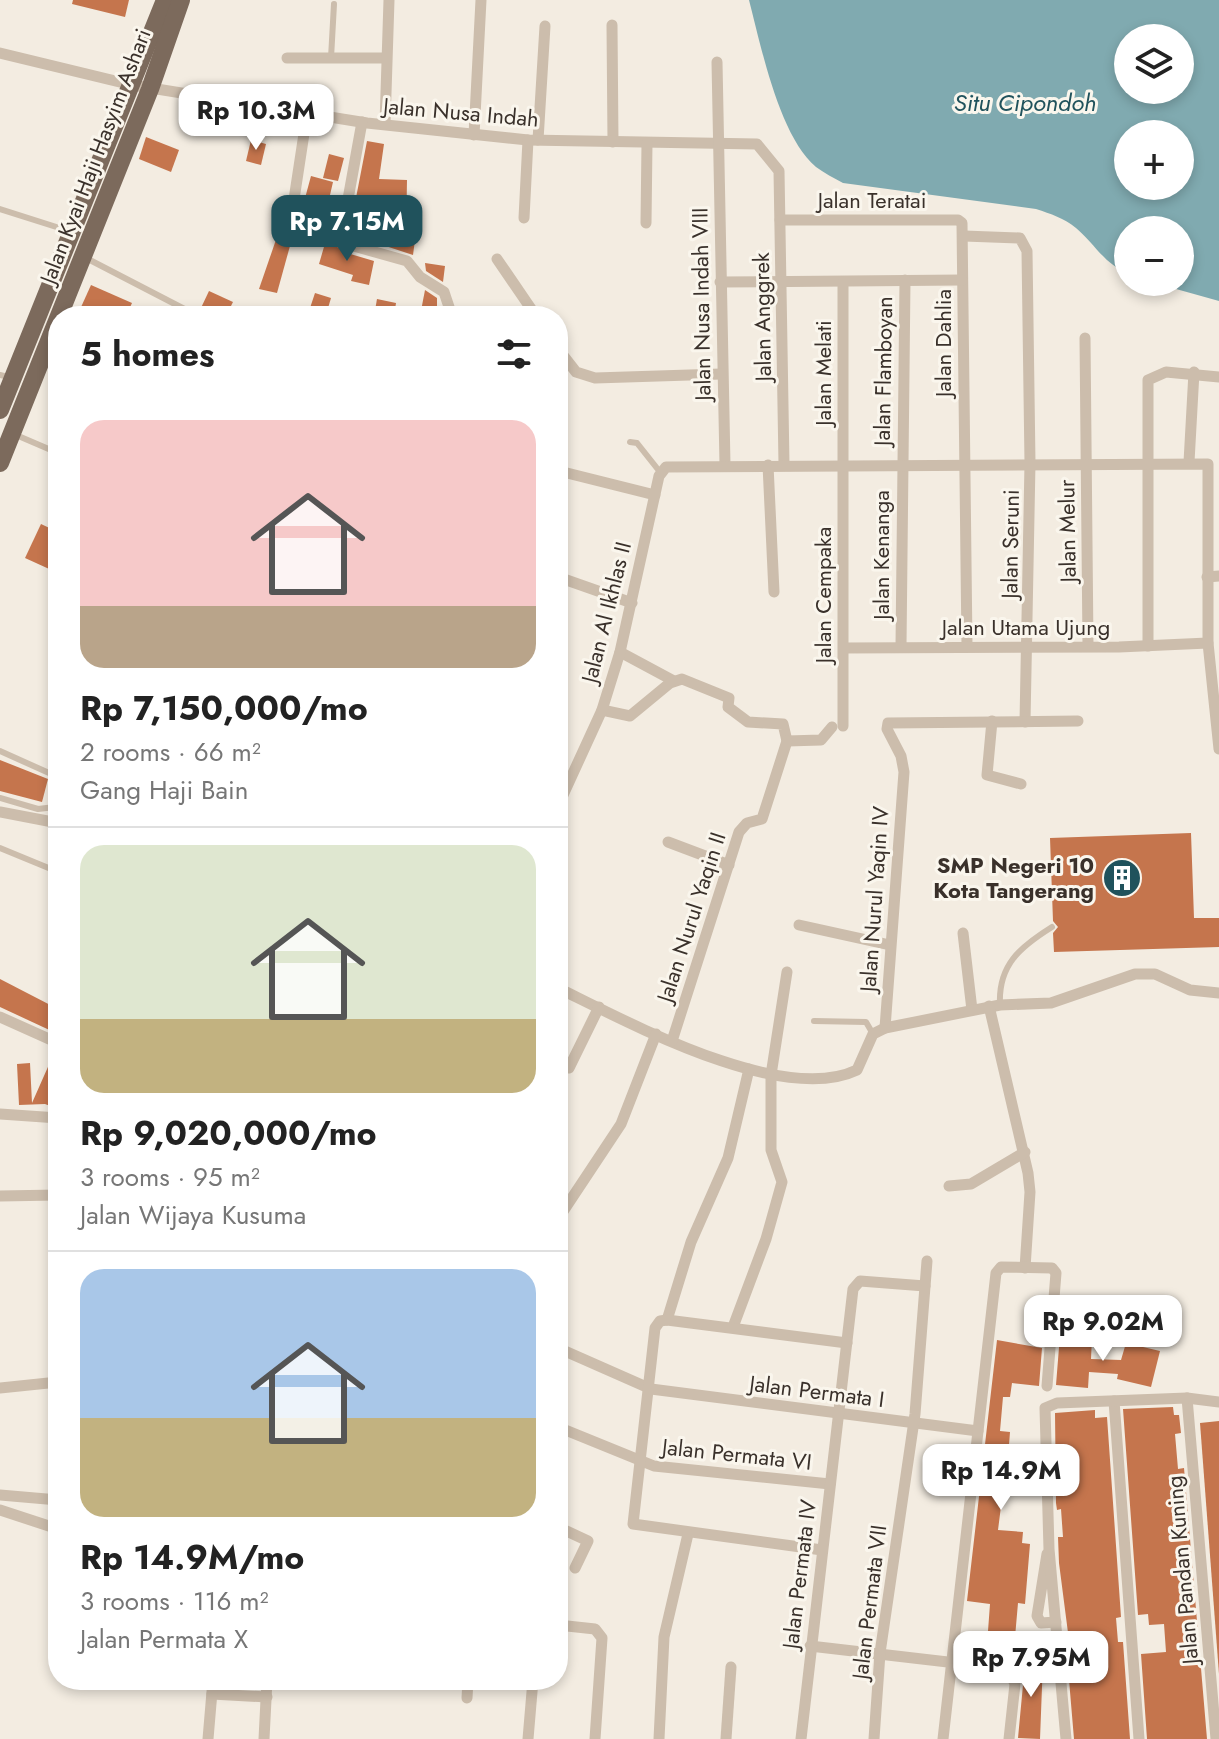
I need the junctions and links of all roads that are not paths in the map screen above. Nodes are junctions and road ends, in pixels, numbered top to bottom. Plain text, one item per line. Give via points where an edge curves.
1 (165, 0) edge
2 (181, 0) edge
3 (389, 0) edge
4 (481, 0) edge
5 (334, 4) dead end
6 (612, 25) dead end
7 (545, 26) dead end
8 (0, 53) edge
9 (287, 58) dead end
10 (331, 58) junction
11 (386, 58) junction
12 (717, 62) dead end
13 (141, 87) junction
14 (307, 114) junction
15 (362, 122) junction
16 (385, 124) junction
17 (474, 135) junction
18 (533, 140) junction
19 (613, 142) junction
20 (647, 143) junction
21 (719, 143) junction
22 (778, 168) joint
23 (0, 209) edge
24 (524, 218) dead end
25 (780, 220) junction
26 (344, 221) dead end
27 (646, 223) dead end
28 (962, 223) joint
29 (72, 232) junction
30 (964, 236) junction
31 (83, 256) junction
32 (497, 259) dead end
33 (905, 280) junction
34 (962, 280) junction
35 (720, 282) junction
36 (781, 282) junction
37 (843, 282) junction
38 (63, 306) edge
39 (179, 306) edge
40 (449, 306) edge
41 (529, 306) edge
42 (1085, 338) dead end
43 (48, 343) edge
44 (568, 363) edge
45 (572, 368) junction
46 (568, 369) edge
47 (1194, 372) junction
48 (721, 374) junction
49 (6, 376) edge
50 (1219, 377) edge
51 (0, 410) edge
52 (12, 433) junction
53 (630, 442) dead end
54 (48, 449) edge
55 (1147, 462) junction
56 (1189, 462) junction
57 (0, 463) edge
58 (964, 463) junction
59 (1030, 463) junction
60 (1086, 463) junction
61 (784, 464) junction
62 (843, 464) junction
63 (902, 464) junction
64 (725, 465) junction
65 (768, 465) junction
66 (662, 471) junction
67 (568, 473) edge
68 (655, 495) junction
69 (1213, 576) edge
70 (568, 581) edge
71 (774, 592) dead end
72 (632, 603) junction
73 (1208, 643) junction
74 (901, 646) junction
75 (967, 646) junction
76 (1088, 646) junction
77 (1148, 646) junction
78 (1029, 647) junction
79 (844, 648) junction
80 (620, 652) junction
81 (1215, 680) edge
82 (674, 681) junction
83 (602, 710) junction
84 (992, 721) junction
85 (1078, 721) dead end
86 (1025, 722) junction
87 (787, 741) junction
88 (1219, 749) edge
89 (0, 751) edge
90 (48, 773) edge
91 (568, 782) edge
92 (1021, 784) dead end
93 (0, 798) edge
94 (48, 809) edge
95 (0, 812) edge
96 (48, 821) edge
97 (668, 842) dead end
98 (0, 848) edge
99 (729, 865) junction
100 (48, 868) edge
101 (799, 925) dead end
102 (1052, 927) dead end
103 (963, 933) dead end
104 (890, 945) junction
105 (787, 972) dead end
106 (568, 993) edge
107 (1219, 993) edge
108 (995, 1006) junction
109 (599, 1007) junction
110 (972, 1010) junction
111 (0, 1017) edge
112 (814, 1021) dead end
113 (885, 1028) junction
114 (656, 1034) junction
115 (873, 1034) junction
116 (48, 1039) edge
117 (672, 1041) junction
118 (569, 1068) dead end
119 (749, 1069) junction
120 (771, 1075) junction
121 (0, 1114) edge
122 (48, 1117) edge
123 (1025, 1152) junction
124 (949, 1186) dead end
125 (48, 1195) edge
126 (0, 1196) edge
127 (568, 1201) edge
128 (927, 1261) dead end
129 (1025, 1268) junction
130 (925, 1286) junction
131 (662, 1322) junction
132 (733, 1327) junction
133 (847, 1343) junction
134 (568, 1352) edge
135 (48, 1383) edge
136 (1047, 1386) dead end
137 (0, 1388) edge
138 (651, 1389) junction
139 (1187, 1398) junction
140 (1217, 1399) edge
141 (1114, 1401) junction
142 (839, 1414) junction
143 (914, 1423) junction
144 (568, 1431) edge
145 (978, 1431) junction
146 (641, 1461) junction
147 (830, 1484) junction
148 (0, 1495) edge
149 (48, 1499) edge
150 (0, 1510) edge
151 (48, 1526) edge
152 (568, 1532) edge
153 (688, 1534) junction
154 (1049, 1549) junction
155 (822, 1550) junction
156 (575, 1568) dead end
157 (1056, 1622) junction
158 (568, 1626) edge
159 (810, 1646) junction
160 (880, 1653) junction
161 (951, 1662) junction
162 (731, 1667) dead end
163 (212, 1690) edge
164 (267, 1690) edge
165 (467, 1690) edge
166 (532, 1690) edge
167 (212, 1694) junction
168 (267, 1697) junction
169 (467, 1698) dead end
170 (208, 1739) edge
171 (264, 1739) edge
172 (528, 1739) edge
173 (595, 1739) edge
174 (659, 1739) edge
175 (726, 1739) edge
176 (801, 1739) edge
177 (874, 1739) edge
178 (943, 1739) edge
179 (1009, 1739) edge
180 (1066, 1739) edge
181 (1139, 1739) edge
182 (1216, 1739) edge

1 - 13 main road, Jalan Kyai Haji Hasyim Ashari
2 - 13 main road, Jalan Kyai Haji Hasyim Ashari
3 - 11 street
4 - 17 street
5 - 10 lane
6 - 19 street
7 - 18 street
8 - 13 street, Jalan Nusa Indah
9 - 10 street
10 - 11 street
11 - 16 street
12 - 21 street, Jalan Nusa Indah VIII
13 - 14 street, Jalan Nusa Indah
13 - 29 main road, Jalan Kyai Haji Hasyim Ashari
13 - 31 main road, Jalan Kyai Haji Hasyim Ashari
14 - 15 street, Jalan Nusa Indah
14 - 40 street via 291,219 327,228 350,245 407,261 444,292
15 - 16 street, Jalan Nusa Indah
15 - 26 street
16 - 17 street, Jalan Nusa Indah
17 - 18 street, Jalan Nusa Indah
18 - 19 street, Jalan Nusa Indah
18 - 24 street
19 - 20 street, Jalan Nusa Indah
20 - 21 street, Jalan Nusa Indah
20 - 27 street
21 - 22 street, Jalan Nusa Indah via 757,144
21 - 35 street, Jalan Nusa Indah VIII
22 - 25 street, Jalan Anggrek
23 - 29 lane
25 - 28 street, Jalan Teratai
25 - 36 street, Jalan Anggrek
28 - 30 street, Jalan Dahlia
29 - 49 main road, Jalan Kyai Haji Hasyim Ashari
30 - 34 street, Jalan Dahlia
30 - 59 street, Jalan Seruni via 1016,237 1027,245
31 - 38 main road, Jalan Kyai Haji Hasyim Ashari
31 - 39 lane
32 - 41 street
33 - 34 street
33 - 37 street
33 - 63 street, Jalan Flamboyan
34 - 58 street, Jalan Dahlia
35 - 36 street
35 - 48 street, Jalan Nusa Indah VIII
36 - 37 street
36 - 61 street, Jalan Anggrek
37 - 62 street, Jalan Melati
42 - 60 street, Jalan Melur
43 - 52 main road, Jalan Kyai Haji Hasyim Ashari
44 - 45 street
45 - 46 street
45 - 48 street via 595,378
47 - 50 street
47 - 55 street via 1149,378
47 - 56 street
48 - 64 street, Jalan Nusa Indah VIII
49 - 51 main road, Jalan Kyai Haji Hasyim Ashari
52 - 54 lane
52 - 57 main road, Jalan Kyai Haji Hasyim Ashari
53 - 66 lane
55 - 56 street
55 - 60 street
55 - 77 street
56 - 69 street via 1208,464 1210,470
58 - 59 street
58 - 63 street
58 - 75 street, Jalan Dahlia
59 - 60 street
59 - 78 street, Jalan Seruni
60 - 76 street, Jalan Melur
61 - 62 street
61 - 65 street
62 - 63 street
62 - 79 street, Jalan Cempaka
63 - 74 street, Jalan Kenanga
64 - 65 street
64 - 66 street
65 - 71 street
66 - 68 street, Jalan Al Ikhlas II
67 - 68 street
68 - 72 street, Jalan Al Ikhlas II
69 - 73 street
70 - 72 street
72 - 80 street, Jalan Al Ikhlas II
73 - 77 street, Jalan Utama Ujung
73 - 81 street
74 - 75 street, Jalan Utama Ujung
74 - 79 street, Jalan Utama Ujung
75 - 78 street, Jalan Utama Ujung
76 - 77 street, Jalan Utama Ujung
76 - 78 street, Jalan Utama Ujung
78 - 86 street, Jalan Seruni
79 - 87 street, Jalan Cempaka via 837,726 821,740
80 - 82 street
80 - 83 street, Jalan Al Ikhlas II
81 - 88 street
82 - 83 street via 630,716
82 - 87 street via 682,679 729,698 728,707 748,722 783,724
83 - 91 street, Jalan Al Ikhlas II
84 - 86 street
84 - 92 street via 987,775
84 - 104 street, Jalan Nurul Yaqin IV via 888,723 904,772
85 - 86 street
87 - 99 street, Jalan Nurul Yaqin II via 762,819 742,827
89 - 90 lane
93 - 94 lane
95 - 96 street
97 - 99 street
98 - 100 lane
99 - 117 street, Jalan Nurul Yaqin II
101 - 104 street
102 - 108 lane via 1010,961
103 - 110 street
104 - 113 street, Jalan Nurul Yaqin IV
105 - 120 street
106 - 109 street
107 - 108 street via 1190,990 1146,973 1051,1003
108 - 110 street
108 - 123 street via 996,1049
109 - 114 street
109 - 118 street
110 - 113 street
111 - 116 street
112 - 115 lane via 866,1022
113 - 115 street
114 - 117 street
114 - 127 street via 621,1124
115 - 120 street via 862,1062 850,1073
117 - 119 street
119 - 120 street
119 - 131 street via 728,1158
120 - 132 street via 771,1150 782,1182
121 - 122 street
123 - 124 street via 971,1184
123 - 129 street via 1030,1192
125 - 126 street
128 - 130 street, Jalan Permata VII
129 - 136 street via 1052,1268 1056,1273
129 - 145 street via 997,1269
130 - 133 street, Jalan Permata IV via 856,1282
130 - 143 street, Jalan Permata VII
131 - 132 street
131 - 138 street
132 - 133 street
133 - 142 street, Jalan Permata IV
134 - 138 street, Jalan Permata I
135 - 137 street
138 - 142 street, Jalan Permata I
138 - 146 street
139 - 140 street
139 - 141 street
139 - 182 street, Jalan Pandan Kuning
141 - 154 street via 1045,1408
141 - 181 street
142 - 143 street, Jalan Permata I
142 - 147 street, Jalan Permata IV
143 - 145 street, Jalan Permata I
143 - 160 street, Jalan Permata VII
144 - 146 street
145 - 161 street
146 - 147 street, Jalan Permata VI
146 - 153 street via 633,1524
147 - 155 street, Jalan Permata IV
148 - 149 street
150 - 151 street
152 - 156 street via 588,1541
153 - 155 street
153 - 174 street via 664,1637
154 - 157 street
154 - 157 street via 1037,1616 1041,1623
155 - 159 street, Jalan Permata IV
157 - 180 street
158 - 173 street via 595,1629 602,1638
159 - 160 street
159 - 176 street, Jalan Permata IV
160 - 161 street
160 - 177 street, Jalan Permata VII
161 - 178 street
161 - 179 street via 1008,1669 1015,1684
162 - 175 street
163 - 167 street
164 - 168 street
165 - 169 street
166 - 172 street
167 - 168 street
167 - 170 street
168 - 171 street

